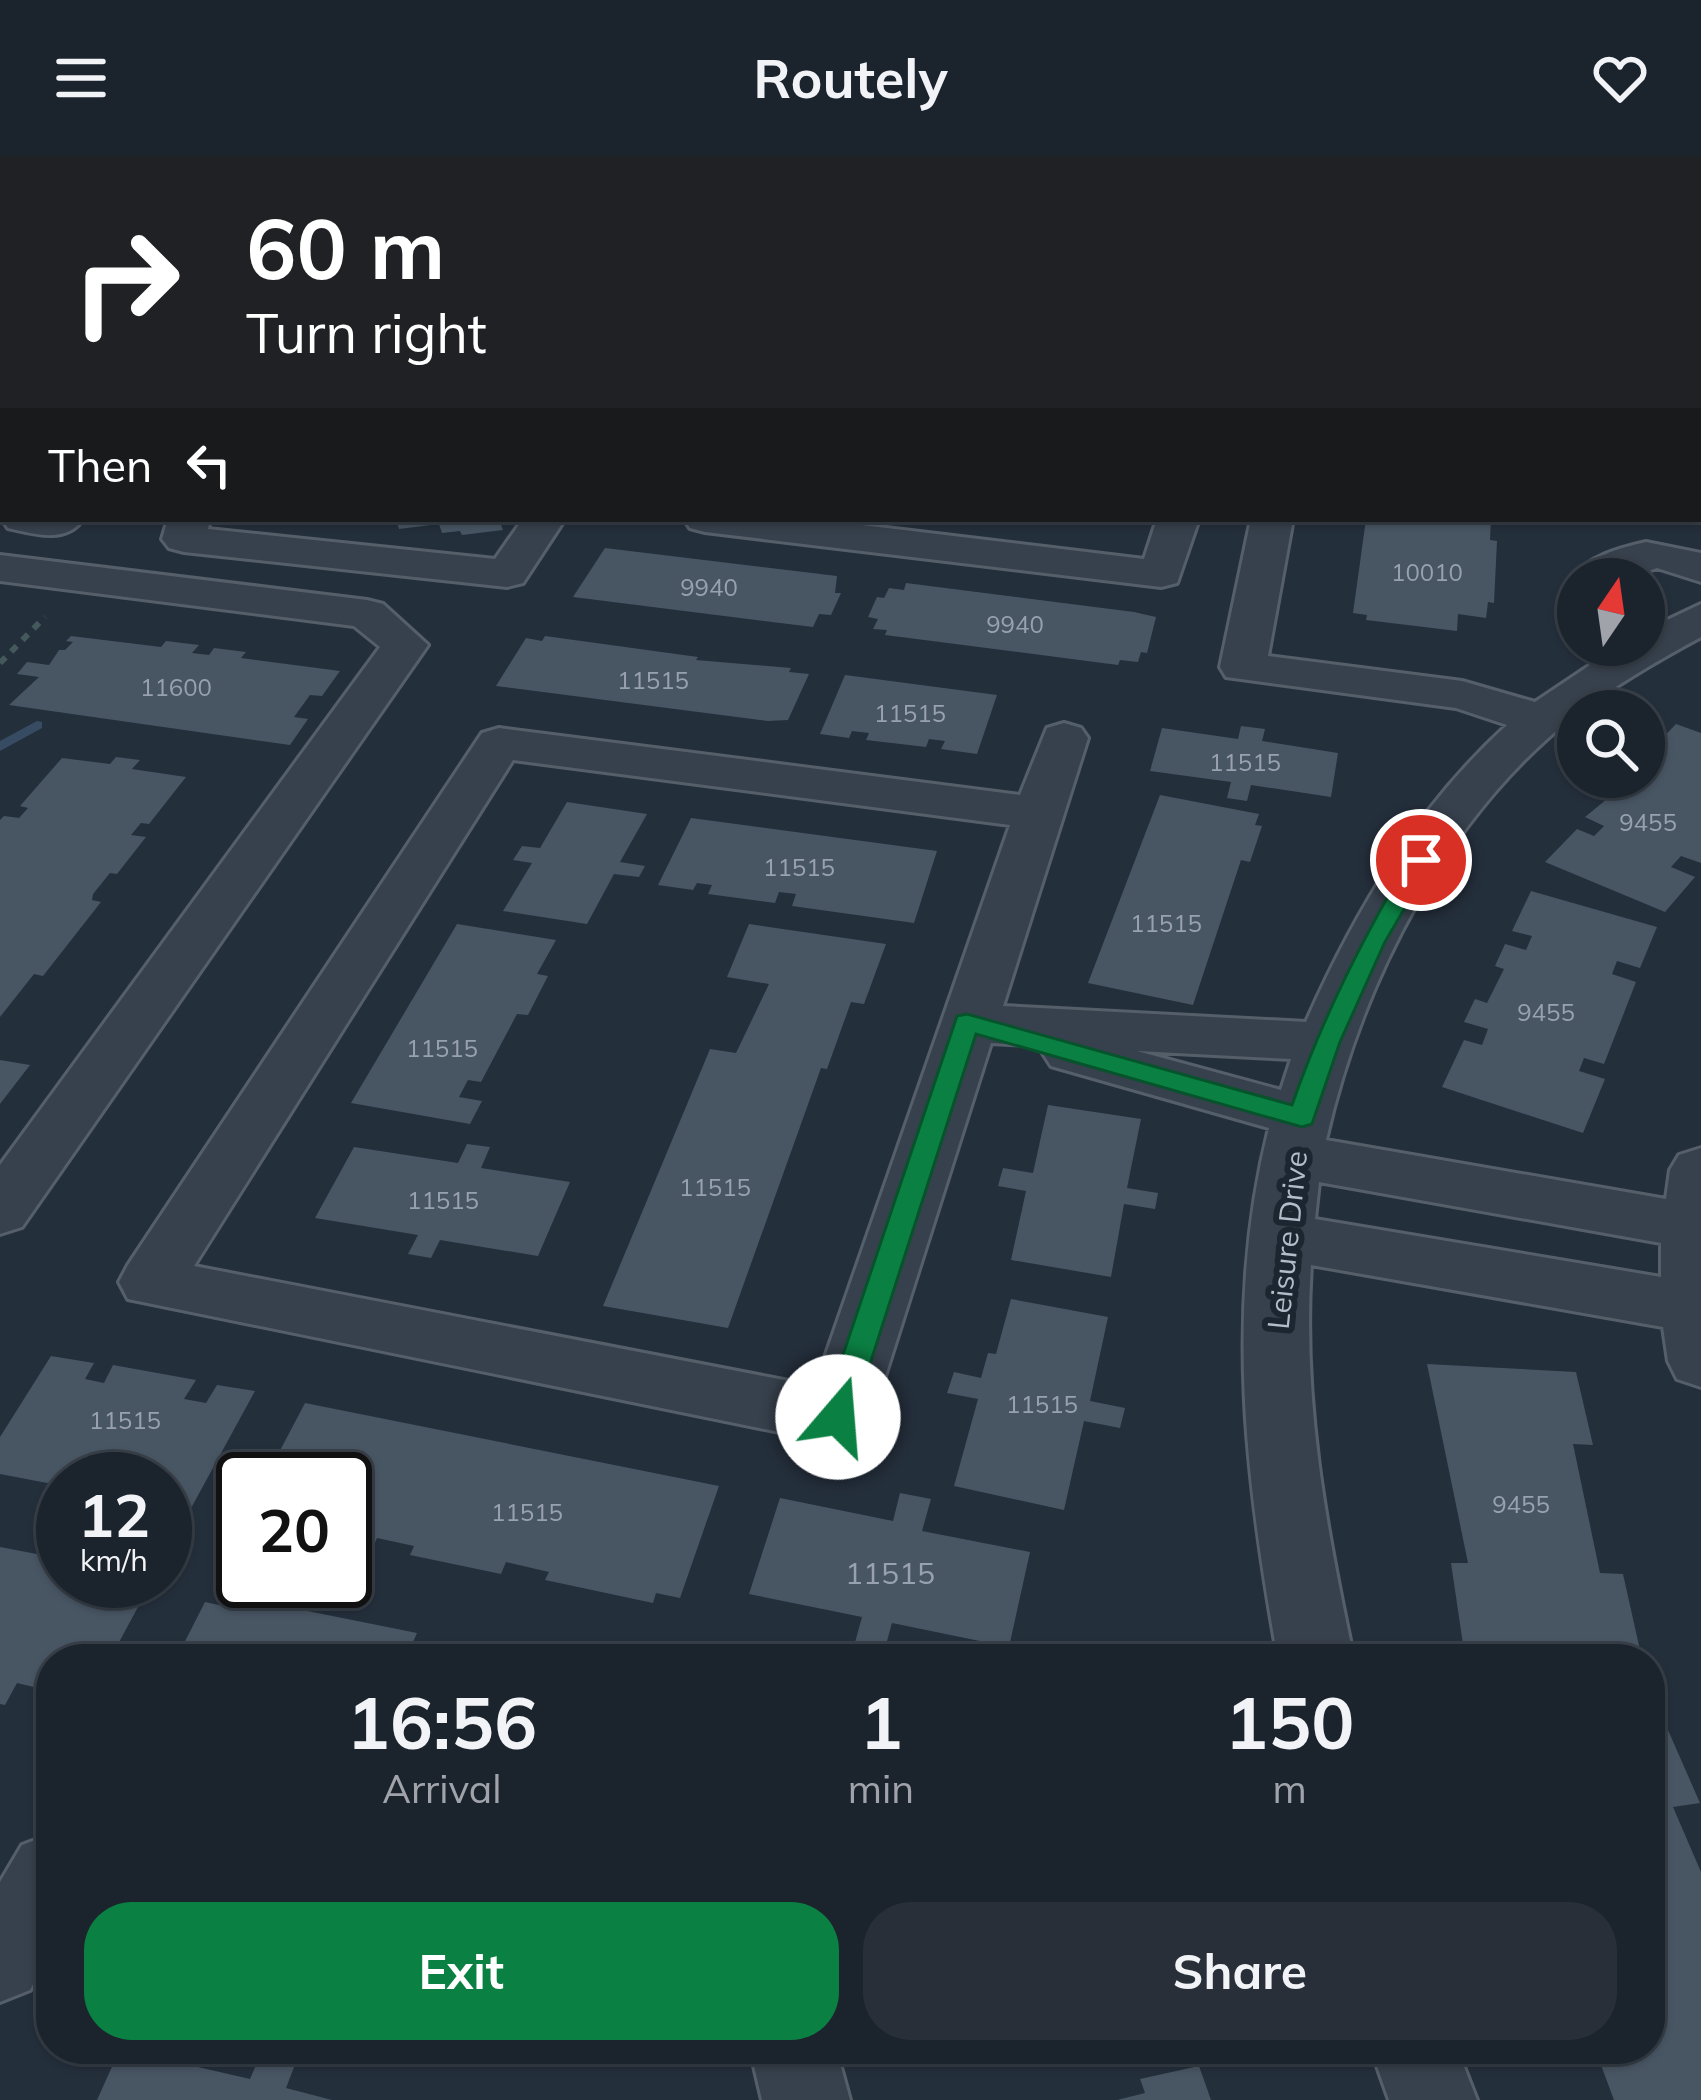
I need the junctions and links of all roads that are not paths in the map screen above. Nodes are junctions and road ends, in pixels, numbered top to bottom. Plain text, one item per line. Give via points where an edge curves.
1 (188, 522) edge
2 (542, 522) edge
3 (730, 522) edge
4 (1177, 522) edge
5 (1271, 522) edge
6 (1629, 558) edge
7 (0, 568) edge
8 (1701, 569) edge
9 (1701, 618) edge
10 (1665, 635) edge
11 (1613, 666) edge
12 (1542, 720) junction
13 (1064, 738) dead end
14 (1038, 813) junction
15 (967, 1022) junction
16 (1327, 1042) junction
17 (1298, 1137) junction
18 (1696, 1198) edge
19 (0, 1211) edge
20 (1284, 1237) junction
21 (1697, 1334) edge
22 (1313, 1644) edge
23 (33, 1867) edge
24 (0, 1961) edge
25 (797, 2064) edge
26 (1420, 2064) edge
27 (806, 2100) edge
28 (1433, 2100) edge

1 - 2 street via 184,538 507,574
3 - 4 street via 1161,574
5 - 12 street via 1243,667 1462,695
6 - 8 street via 1656,553
7 - 19 street via 367,614 405,644
9 - 10 street, Leisure Drive
11 - 12 street, Leisure Drive
12 - 16 street, Leisure Drive via 1464,796 1421,860
13 - 14 street
14 - 15 street
14 - 15 street via 499,743 151,1282 838,1417
15 - 16 street
15 - 17 street
16 - 17 street, Leisure Drive
17 - 18 street
17 - 20 street, Leisure Drive
18 - 21 street
20 - 21 street
20 - 22 street, Leisure Drive via 1275,1364 1292,1537
23 - 24 street
25 - 27 street
26 - 28 street

